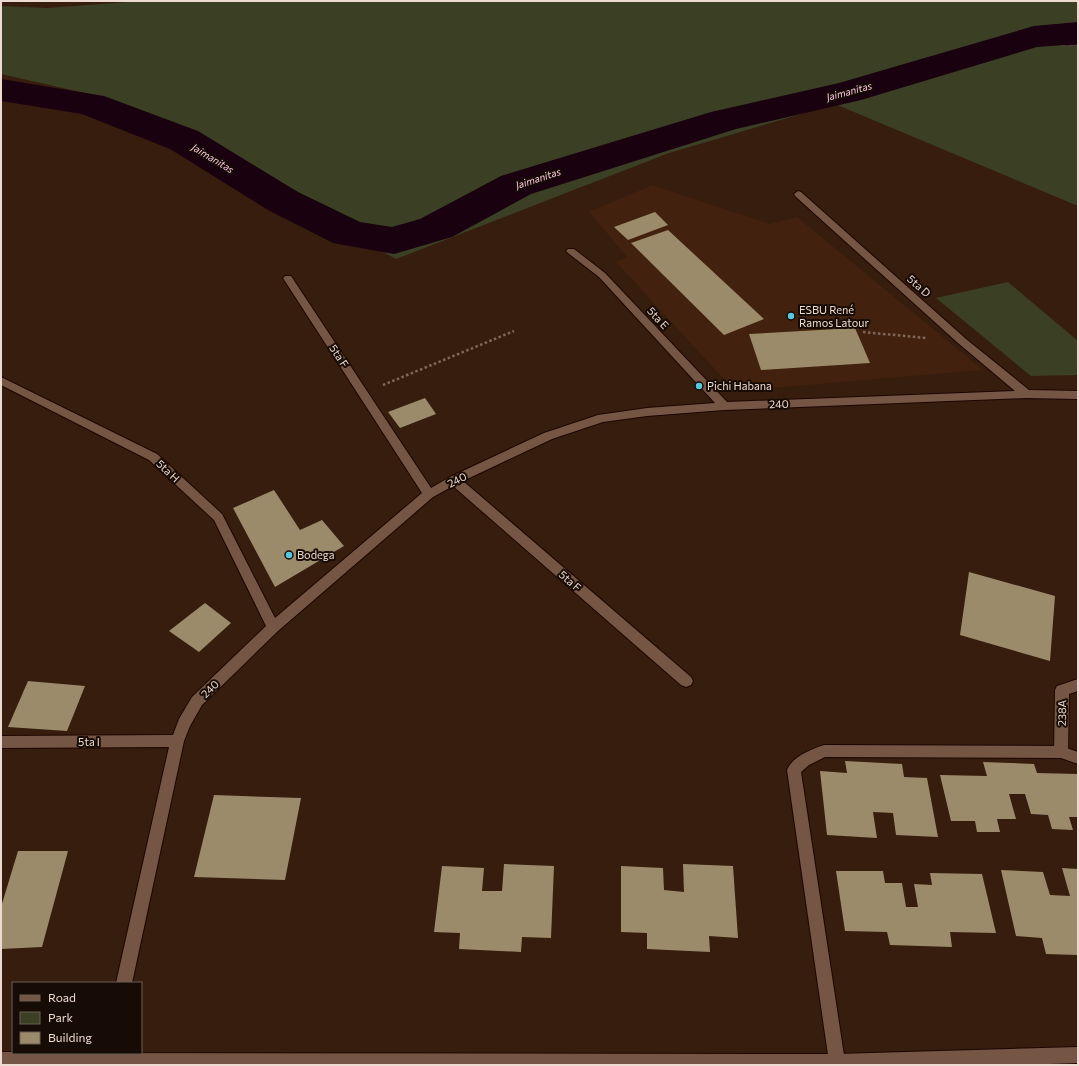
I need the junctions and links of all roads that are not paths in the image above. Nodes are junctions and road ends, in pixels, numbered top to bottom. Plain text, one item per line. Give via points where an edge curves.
1 (798, 194) dead end
2 (571, 251) dead end
3 (288, 278) dead end
4 (1, 381) edge
5 (1026, 394) junction
6 (1078, 395) edge
7 (724, 406) junction
8 (454, 480) junction
9 (429, 494) junction
10 (273, 627) junction
11 (686, 681) dead end
12 (1078, 685) edge
13 (177, 741) junction
14 (1, 742) edge
15 (1061, 752) junction
16 (1078, 758) edge
17 (124, 982) edge
18 (1078, 1055) edge
19 (108, 1056) edge
20 (1, 1060) edge
21 (836, 1062) junction
22 (446, 1064) edge

1 - 5 street, 5ta D via 962,341
2 - 7 street, 5ta E via 602,275
3 - 9 street, 5ta F
4 - 10 street, 5ta H via 153,457 218,516
5 - 6 street, 240
5 - 7 street, 240
7 - 8 street, 240 via 602,418 548,436
8 - 9 street, 240
8 - 11 street, 5ta F
9 - 10 street, 240
10 - 13 street, 240 via 197,701
12 - 15 street, 238A via 1062,690
13 - 14 street, 5ta I
13 - 17 street, 240
15 - 16 street
15 - 21 street via 824,751 804,760 794,770
18 - 21 street
19 - 20 street
19 - 22 street
21 - 22 street

